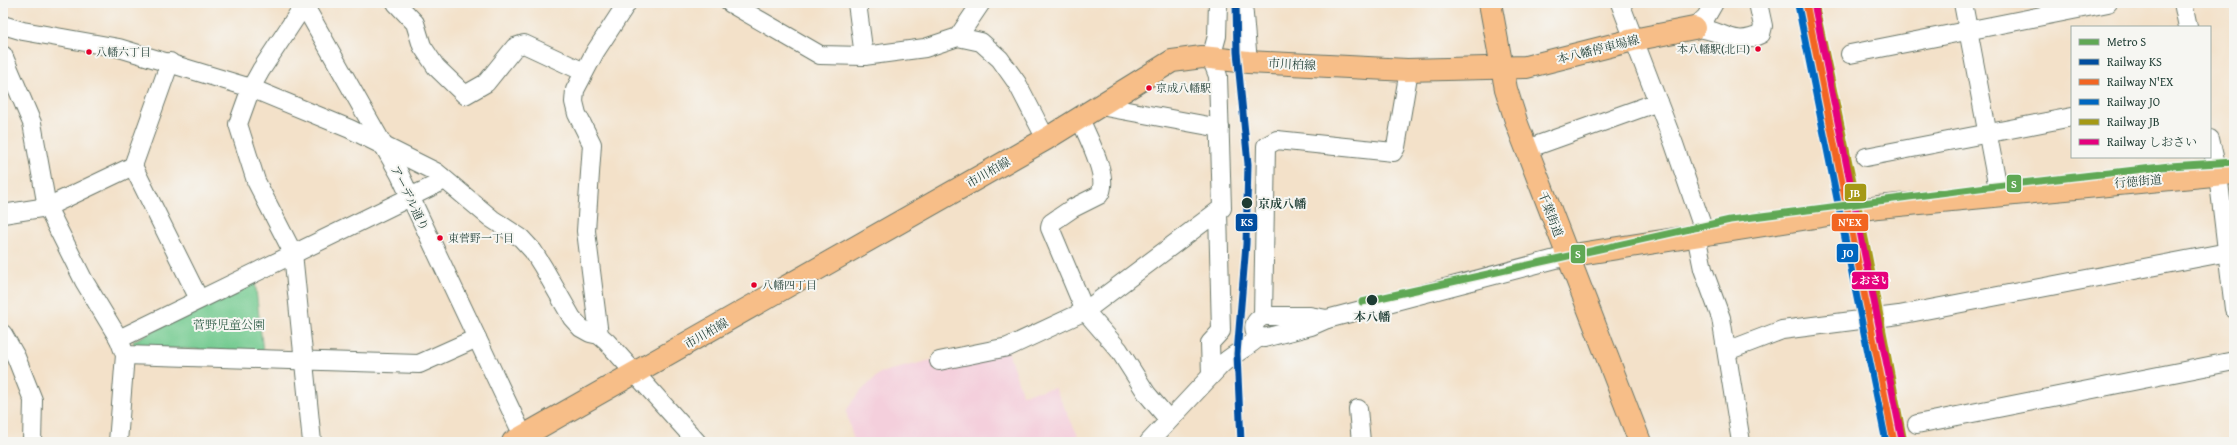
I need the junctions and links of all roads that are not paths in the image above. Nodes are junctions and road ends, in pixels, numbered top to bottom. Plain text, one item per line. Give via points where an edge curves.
1 (396, 3) edge
2 (627, 3) edge
3 (730, 3) edge
4 (857, 3) edge
5 (981, 3) edge
6 (1218, 3) edge
7 (1243, 3) edge
8 (1490, 3) edge
9 (1620, 3) edge
10 (1714, 3) edge
11 (1758, 3) edge
12 (1963, 3) edge
13 (2108, 3) edge
14 (2184, 3) edge
15 (304, 4) edge
16 (3, 25) edge
17 (2188, 26) edge
18 (1694, 28) junction
19 (1969, 31) junction
20 (958, 37) junction
21 (1634, 40) junction
22 (3, 54) edge
23 (1850, 54) dead end
24 (864, 56) junction
25 (1211, 58) junction
26 (170, 62) junction
27 (1248, 62) junction
28 (1502, 68) junction
29 (1409, 70) junction
30 (584, 72) junction
31 (251, 88) junction
32 (1658, 102) junction
33 (1100, 106) junction
34 (2071, 117) edge
35 (1080, 119) junction
36 (1220, 128) junction
37 (1989, 133) junction
38 (1046, 139) junction
39 (2211, 141) edge
40 (1538, 145) dead end
41 (385, 148) junction
42 (1866, 157) dead end
43 (133, 166) junction
44 (2226, 174) edge
45 (442, 177) junction
46 (1999, 194) junction
47 (410, 196) junction
48 (48, 207) junction
49 (1218, 212) junction
50 (3, 214) edge
51 (1701, 235) junction
52 (2228, 252) junction
53 (293, 253) junction
54 (1567, 256) junction
55 (199, 299) junction
56 (2234, 309) edge
57 (1085, 311) junction
58 (1263, 316) junction
59 (1327, 319) junction
60 (3, 334) edge
61 (599, 335) junction
62 (1259, 337) junction
63 (477, 338) junction
64 (122, 347) junction
65 (1727, 351) junction
66 (304, 361) junction
67 (2234, 361) edge
68 (939, 362) dead end
69 (634, 374) junction
70 (1211, 375) junction
71 (1358, 409) dead end
72 (1169, 420) junction
73 (1917, 424) dead end
74 (521, 440) edge
75 (32, 442) edge
76 (118, 442) edge
77 (312, 442) edge
78 (697, 442) edge
79 (1149, 442) edge
80 (1361, 442) edge
81 (1640, 442) edge
82 (1741, 442) edge

1 - 30 street via 415,23 422,46 436,67 466,95 486,83 515,47 524,44
2 - 30 street
3 - 24 street via 820,55
4 - 24 street
5 - 20 street
6 - 25 street via 1217,36
7 - 27 street
8 - 28 main road, 千葉街道
9 - 21 street
10 - 18 street via 1706,17
11 - 18 street via 1763,26 1761,34 1755,37 1738,41 1713,30
12 - 19 street
13 - 19 street
14 - 17 street
15 - 31 street
15 - 41 street, アーデル通り
16 - 26 street via 119,48
18 - 21 main road, 本八幡停車場線
19 - 23 street
19 - 37 street
20 - 24 street via 925,48
20 - 38 street via 981,42 1000,59 1017,83
21 - 28 main road, 本八幡停車場線 via 1526,67
21 - 32 street
22 - 48 street via 32,123
25 - 27 main road, 市川柏線
25 - 33 main road, 市川柏線 via 1186,58 1172,62
25 - 36 street via 1218,76
26 - 31 street
26 - 43 street
27 - 29 main road, 市川柏線
28 - 29 main road, 市川柏線
28 - 54 main road, 千葉街道 via 1506,89 1522,137
29 - 58 street via 1396,148 1393,152 1277,140 1266,146
30 - 61 street via 575,90 574,102 592,144 586,231
31 - 41 street via 350,129
31 - 53 street via 238,124 256,182
32 - 40 street
32 - 51 street
33 - 35 main road, 市川柏線
33 - 36 street
34 - 37 street
35 - 38 main road, 市川柏線
35 - 57 street via 1101,173 1101,192 1051,223 1050,228
36 - 49 street via 1222,208
37 - 42 street
37 - 46 street
38 - 69 main road, 市川柏線
39 - 44 street
41 - 45 street
41 - 47 street, アーデル通り
43 - 48 street
43 - 55 street
44 - 46 main road, 行徳街道
44 - 52 street
45 - 47 street via 439,182
45 - 61 street via 492,219 521,238 540,262 572,318 586,331
46 - 51 main road, 行徳街道 via 1878,207
47 - 53 street
47 - 63 street, アーデル通り
48 - 50 street
48 - 64 street via 84,281
49 - 57 street
49 - 70 street via 1221,331 1210,343
51 - 54 main road, 行徳街道
51 - 65 street via 1703,269 1721,318
52 - 56 street
52 - 65 street via 1899,315 1782,330
53 - 55 street
53 - 66 street
54 - 59 street
54 - 81 main road, 千葉街道
55 - 64 street
57 - 68 street via 1008,347
57 - 72 street via 1119,350 1146,394
58 - 59 street via 1310,316
58 - 62 street via 1254,323
59 - 62 street via 1311,326 1264,338
60 - 75 street via 16,357 33,400
61 - 69 street
62 - 70 street via 1246,349 1230,357
63 - 66 street via 419,364
63 - 74 street, アーデル通り
64 - 66 street
64 - 76 street
65 - 82 street
66 - 77 street
67 - 73 street
69 - 74 main road, 市川柏線
69 - 78 street
70 - 72 street
71 - 80 street
72 - 79 street

